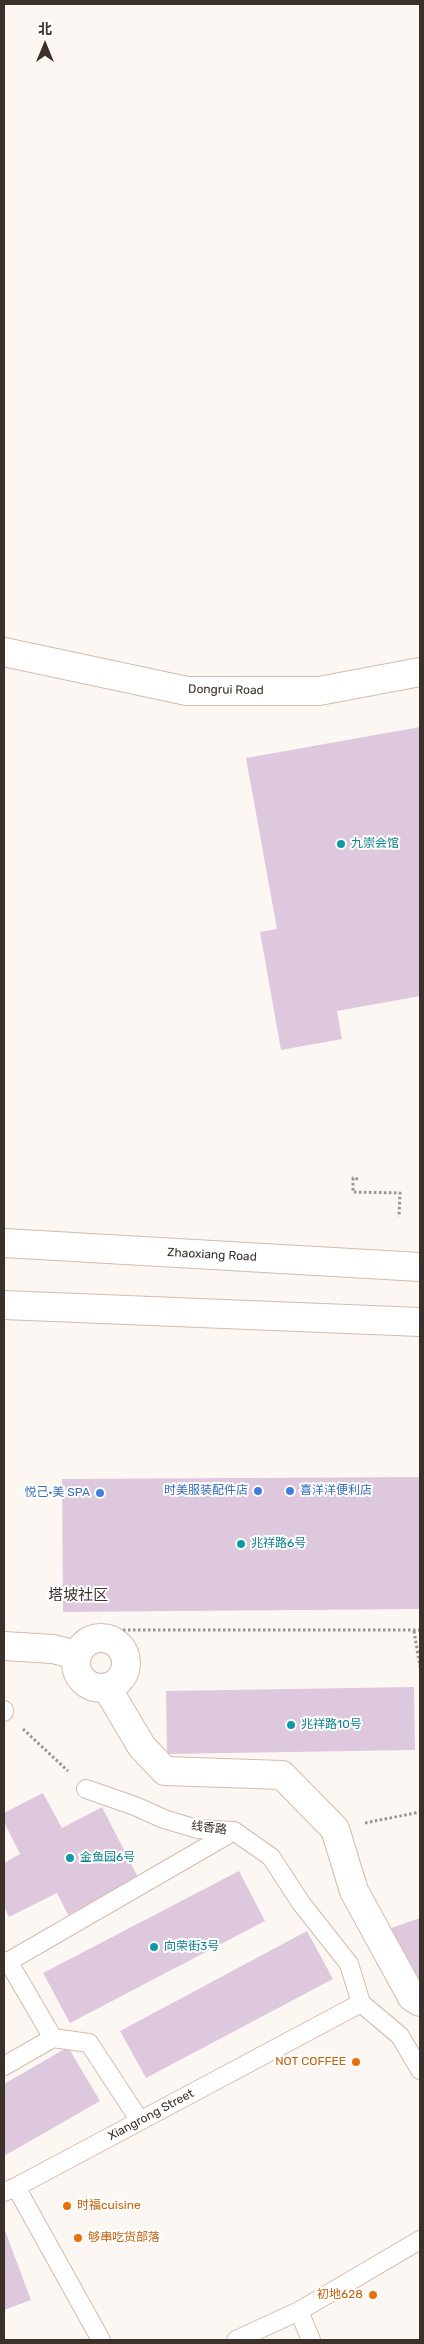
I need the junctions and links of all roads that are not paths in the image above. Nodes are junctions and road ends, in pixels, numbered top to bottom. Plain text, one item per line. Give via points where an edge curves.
1 (4, 652) edge
2 (420, 672) edge
3 (4, 1242) edge
4 (420, 1267) edge
5 (4, 1305) edge
6 (420, 1322) edge
7 (4, 1646) edge
8 (76, 1655) junction
9 (107, 1688) junction
10 (86, 1789) road end
11 (234, 1831) junction
12 (6, 1962) edge
13 (420, 2002) edge
14 (361, 2003) junction
15 (53, 2038) junction
16 (4, 2066) edge
17 (420, 2070) edge
18 (140, 2121) junction
19 (10, 2190) edge
20 (420, 2240) edge
21 (299, 2311) junction
22 (101, 2340) edge
23 (236, 2340) edge
24 (311, 2340) edge

1 - 2 street, Dongrui Road via 187,691 319,691
3 - 4 street, Zhaoxiang Road
5 - 6 street
7 - 8 street via 53,1649
8 - 9 street via 75,1669 82,1681 95,1688
8 - 9 street via 84,1644 96,1638 114,1640 124,1650 128,1660 126,1672
9 - 13 street via 142,1747 165,1771 282,1775 335,1829 354,1891 412,1997
10 - 11 lane, 线香路 via 197,1829
11 - 12 lane
11 - 14 lane, 线香路 via 272,1857 301,1904 349,1964
12 - 15 lane
14 - 17 lane via 400,2036
14 - 18 lane, Xiangrong Street
15 - 16 lane
15 - 18 lane via 89,2044
18 - 19 lane, Xiangrong Street
19 - 22 lane, Xiangrong Street
20 - 21 lane
21 - 23 lane
21 - 24 lane

